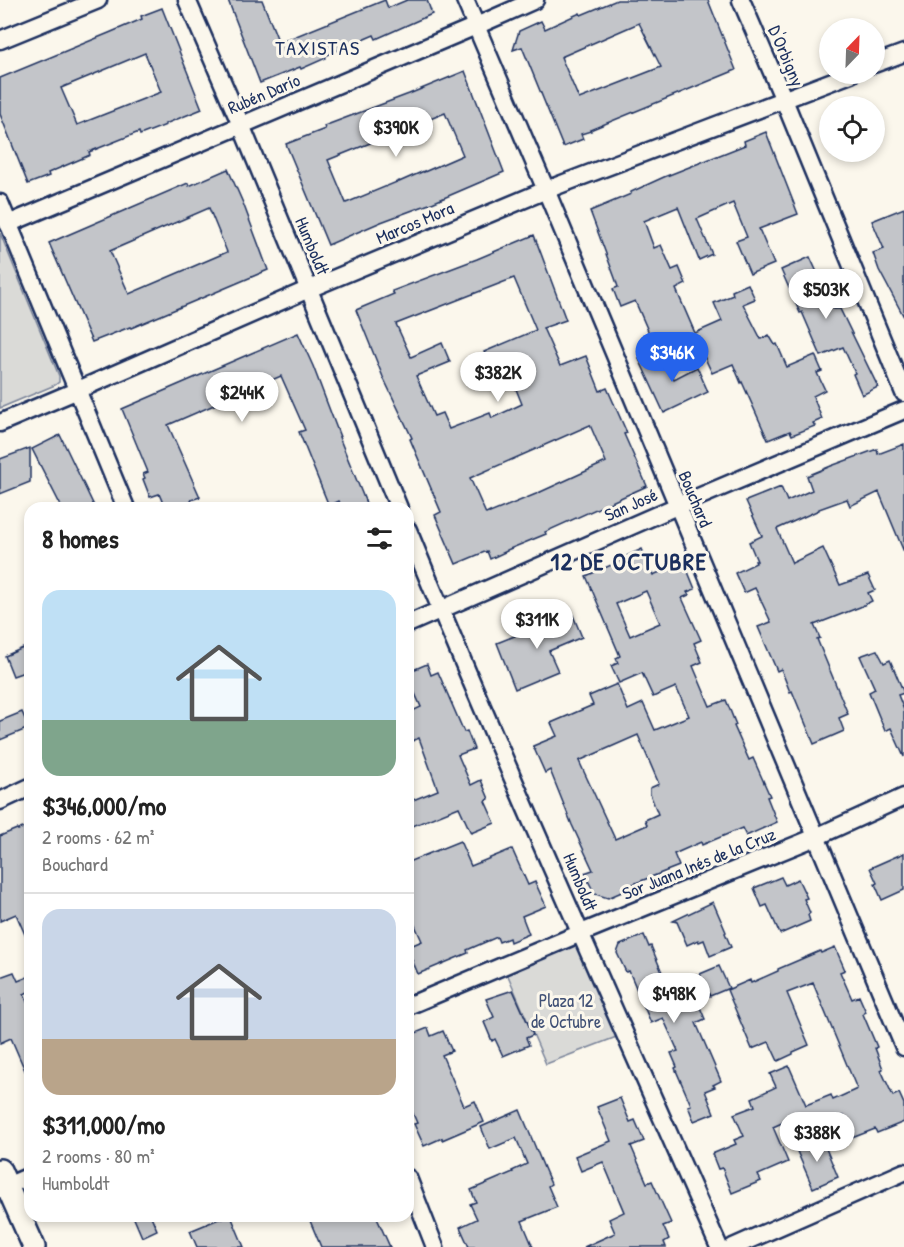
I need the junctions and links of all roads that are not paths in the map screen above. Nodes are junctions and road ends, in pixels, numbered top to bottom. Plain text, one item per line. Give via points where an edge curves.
1 (98, 0) edge
2 (187, 0) edge
3 (465, 0) edge
4 (535, 0) edge
5 (741, 0) edge
6 (476, 27) junction
7 (0, 40) edge
8 (904, 53) edge
9 (885, 60) edge
10 (825, 84) edge
11 (784, 100) junction
12 (241, 125) junction
13 (546, 190) junction
14 (0, 203) edge
15 (8, 224) junction
16 (309, 289) junction
17 (78, 390) junction
18 (904, 393) edge
19 (904, 410) edge
20 (0, 423) edge
21 (124, 502) edge
22 (397, 502) edge
23 (677, 506) junction
24 (414, 545) edge
25 (441, 610) junction
26 (414, 621) edge
27 (24, 790) edge
28 (904, 797) edge
29 (0, 801) edge
30 (816, 837) junction
31 (580, 933) junction
32 (414, 1003) edge
33 (904, 1047) edge
34 (904, 1172) edge
35 (24, 1177) edge
36 (2, 1182) edge
37 (414, 1193) edge
38 (34, 1247) edge
39 (435, 1247) edge
40 (719, 1247) edge
41 (733, 1247) edge

1 - 7 street
2 - 12 street, Humboldt
3 - 6 street, Bouchard
4 - 6 street, Rubén Darío
5 - 11 street, D'Orbigny
6 - 12 street, Rubén Darío
6 - 13 street, Bouchard
8 - 9 street
10 - 11 street, Marcos Mora
11 - 13 street, Marcos Mora
11 - 18 street, D'Orbigny
12 - 15 street, Rubén Darío
12 - 16 street, Humboldt
13 - 16 street, Marcos Mora
13 - 23 street, Bouchard
14 - 15 street
15 - 17 street
16 - 17 street, Marcos Mora
16 - 22 street, Humboldt
17 - 20 street, Marcos Mora
17 - 21 street
19 - 23 street, San José
23 - 25 street, San José
23 - 30 street, Bouchard
24 - 25 street, Humboldt
25 - 26 street, San José
25 - 31 street, Humboldt
27 - 29 street
28 - 30 street, Sor Juana Inés de la Cruz
30 - 31 street, Sor Juana Inés de la Cruz
30 - 33 street, Bouchard
31 - 32 street, Sor Juana Inés de la Cruz
31 - 40 street, Humboldt
34 - 41 street
35 - 36 street
36 - 38 street
37 - 39 street

